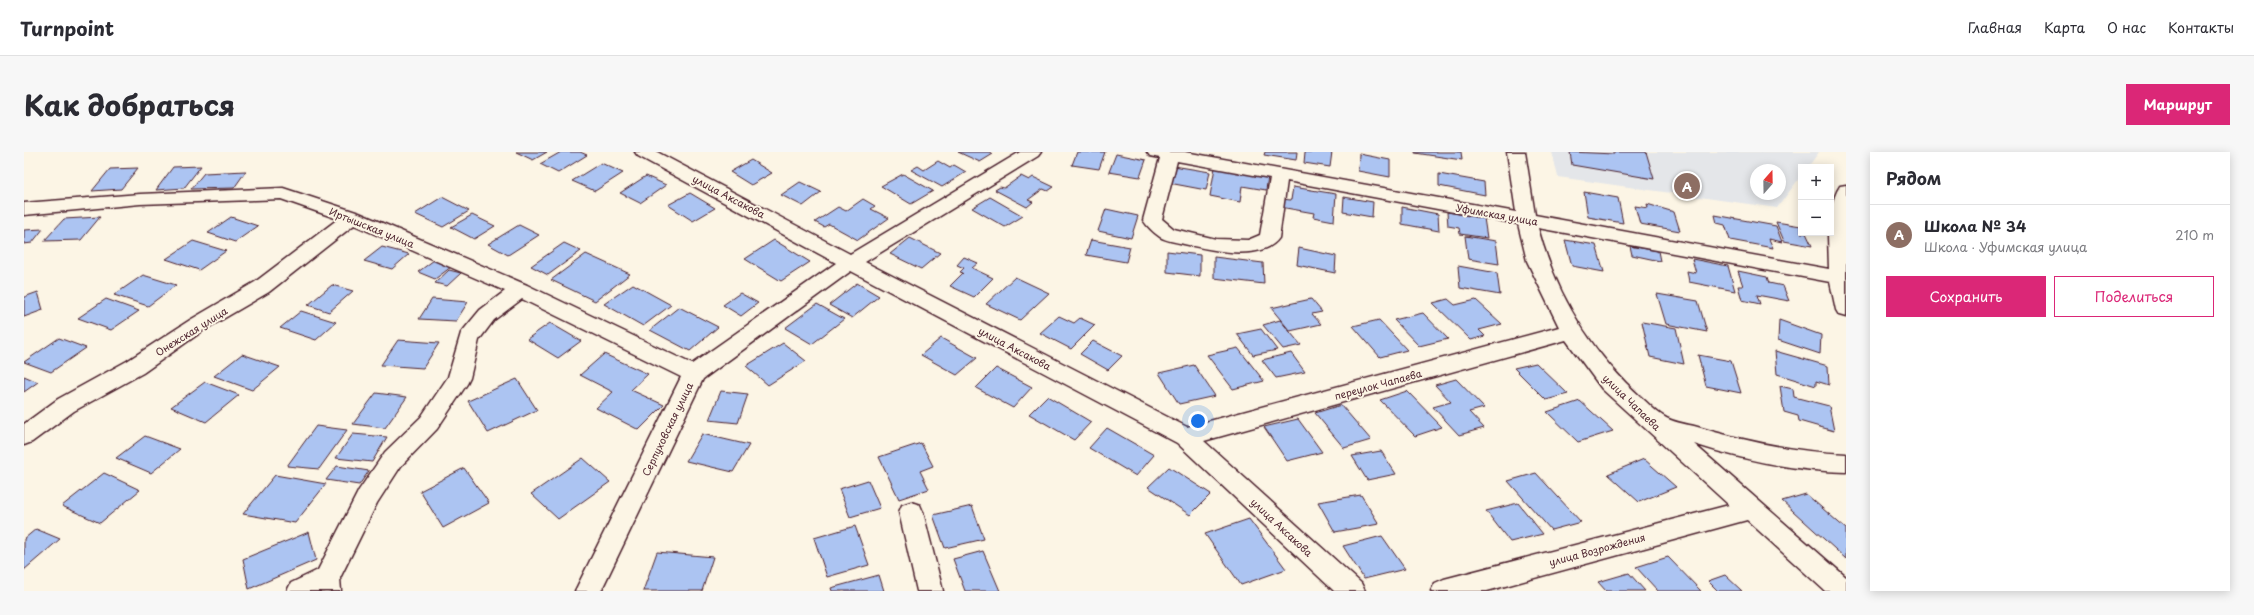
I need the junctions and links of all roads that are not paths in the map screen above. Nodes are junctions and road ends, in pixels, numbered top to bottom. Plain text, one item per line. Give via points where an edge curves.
1 (644, 152) edge
2 (1032, 152) edge
3 (1516, 152) edge
4 (1163, 153) edge
5 (1279, 174) junction
6 (1846, 190) edge
7 (24, 210) edge
8 (352, 217) junction
9 (1526, 219) junction
10 (850, 262) junction
11 (1838, 277) junction
12 (520, 290) junction
13 (1846, 310) edge
14 (1571, 331) junction
15 (694, 374) junction
16 (1653, 423) junction
17 (24, 436) edge
18 (1185, 437) junction
19 (1846, 463) edge
20 (1750, 509) junction
21 (911, 512) dead end
22 (328, 584) edge
23 (1343, 589) edge
24 (300, 591) edge
25 (588, 591) edge
26 (930, 591) edge
27 (1444, 591) edge
28 (1843, 591) edge

1 - 10 street, улица Аксакова
2 - 10 street, Серпуховская улица
3 - 9 street, улица Чапаева
4 - 5 street, Уфимская улица
4 - 5 street via 1152,220 1168,234 1216,245 1252,246 1269,238
5 - 9 street, Уфимская улица
6 - 11 street via 1838,224
7 - 8 street, Иртышская улица via 140,199 283,193
8 - 12 street, Иртышская улица
8 - 17 street, Онежская улица via 262,287 197,325 135,366 66,405
9 - 11 street, Уфимская улица
9 - 14 street, улица Чапаева via 1537,261
10 - 15 street, Серпуховская улица
10 - 18 street, улица Аксакова
11 - 13 street
12 - 15 street, Иртышская улица
12 - 22 street via 487,315 469,338 459,378 430,423 393,459 368,497
14 - 16 street, улица Чапаева via 1610,383
14 - 18 street, переулок Чапаева
15 - 25 street, Серпуховская улица
16 - 19 street via 1719,443 1793,459
16 - 20 street, улица Чапаева
18 - 23 street, улица Аксакова
20 - 27 street, улица Возрождения
20 - 28 street, улица Чапаева
21 - 26 street
22 - 24 street

